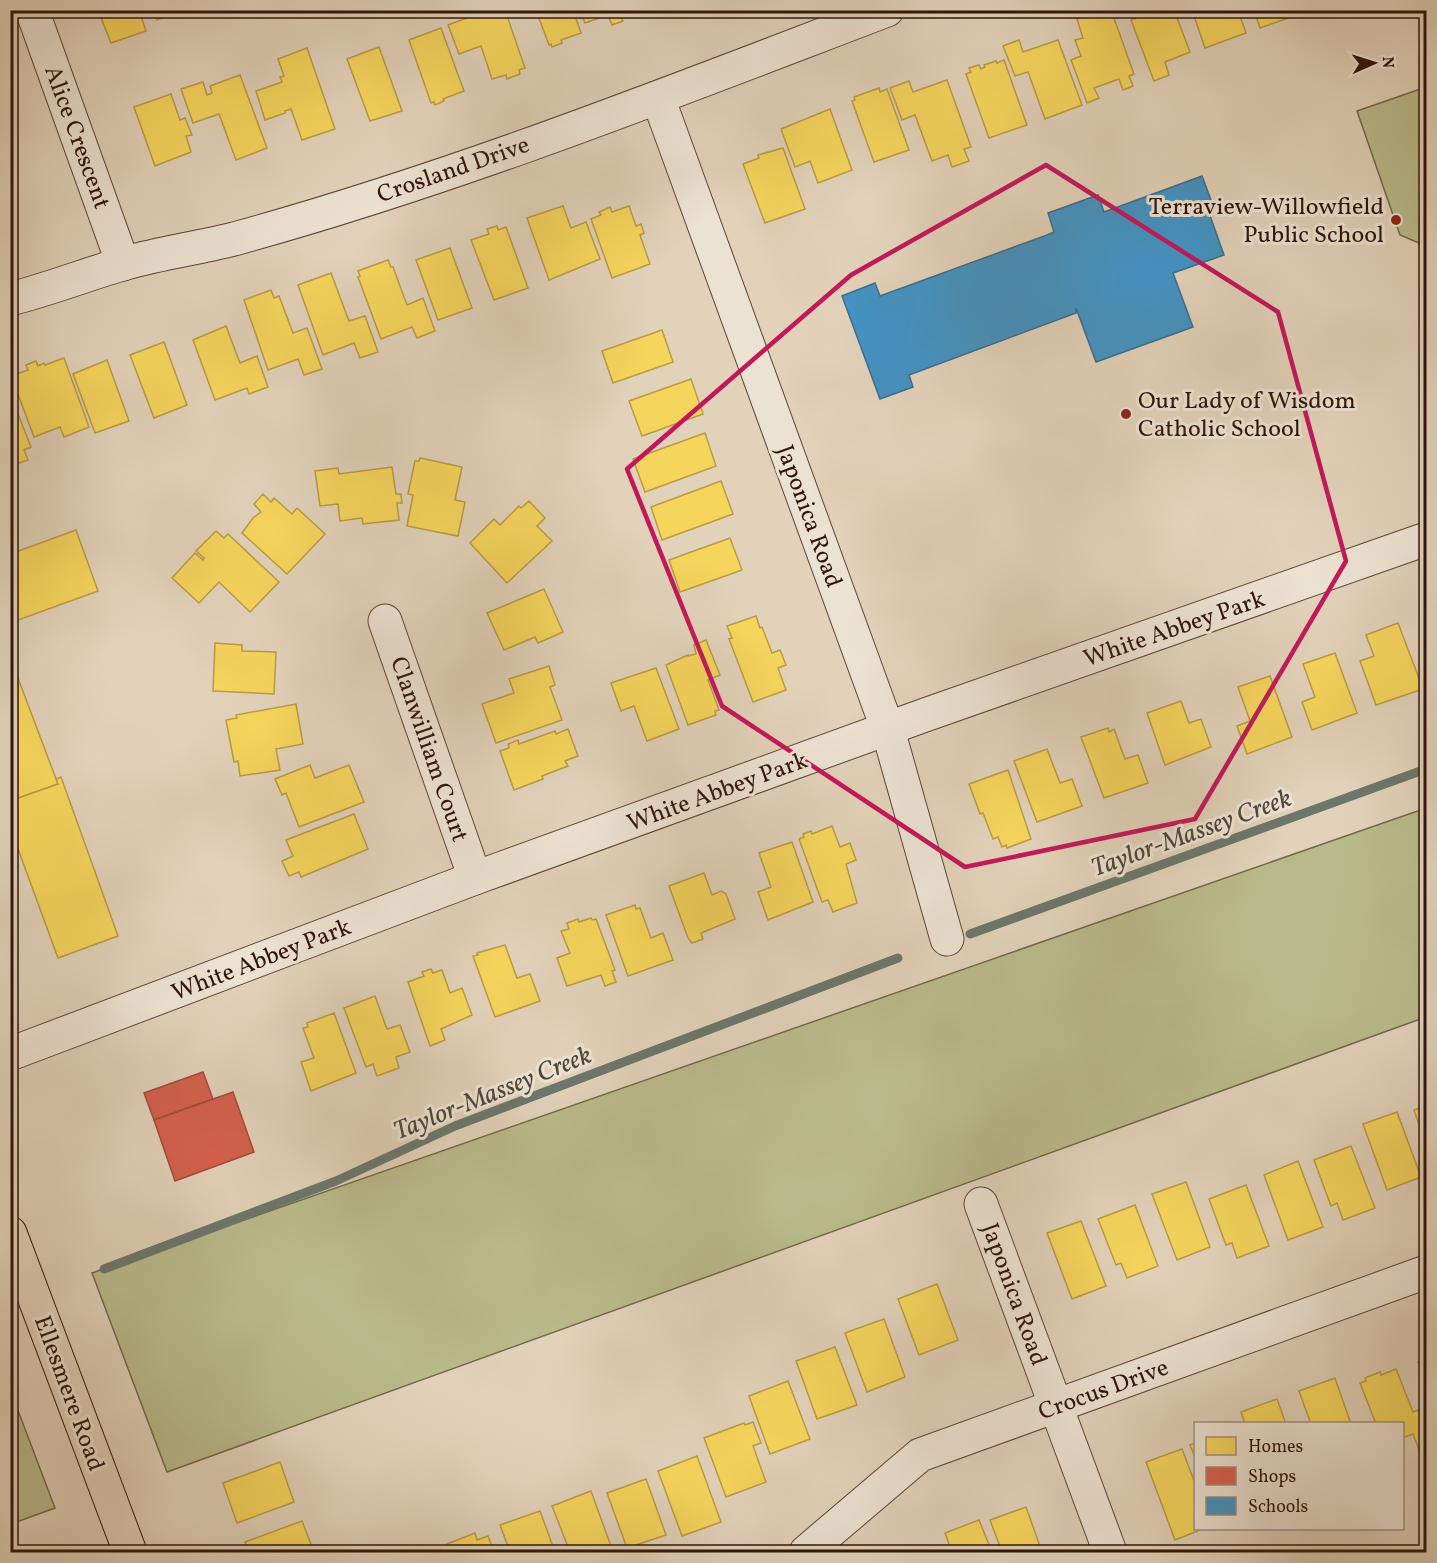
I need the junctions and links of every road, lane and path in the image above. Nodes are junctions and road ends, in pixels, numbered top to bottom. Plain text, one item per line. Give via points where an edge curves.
1 (32, 10) edge
2 (887, 10) edge
3 (657, 98) junction
4 (123, 264) junction
5 (10, 299) edge
6 (1426, 539) edge
7 (385, 621) dead end
8 (888, 730) junction
9 (475, 878) junction
10 (948, 939) dead end
11 (10, 1054) edge
12 (981, 1204) dead end
13 (10, 1233) edge
14 (1426, 1272) edge
15 (1055, 1406) junction
16 (130, 1552) edge
17 (806, 1552) edge
18 (1110, 1552) edge

1 - 4 street, Alice Crescent
2 - 3 street, Crosland Drive
3 - 4 street, Crosland Drive via 368,198 232,239
3 - 8 street, Japonica Road
4 - 5 street, Crosland Drive
6 - 8 street, White Abbey Park
7 - 9 street, Clanwilliam Court
8 - 9 street, White Abbey Park
8 - 10 street, Japonica Road
9 - 11 street, White Abbey Park
12 - 15 street, Japonica Road
13 - 16 main road, Ellesmere Road
14 - 15 street, Crocus Drive
15 - 17 street, Crocus Drive via 920,1455
15 - 18 street, Japonica Road

